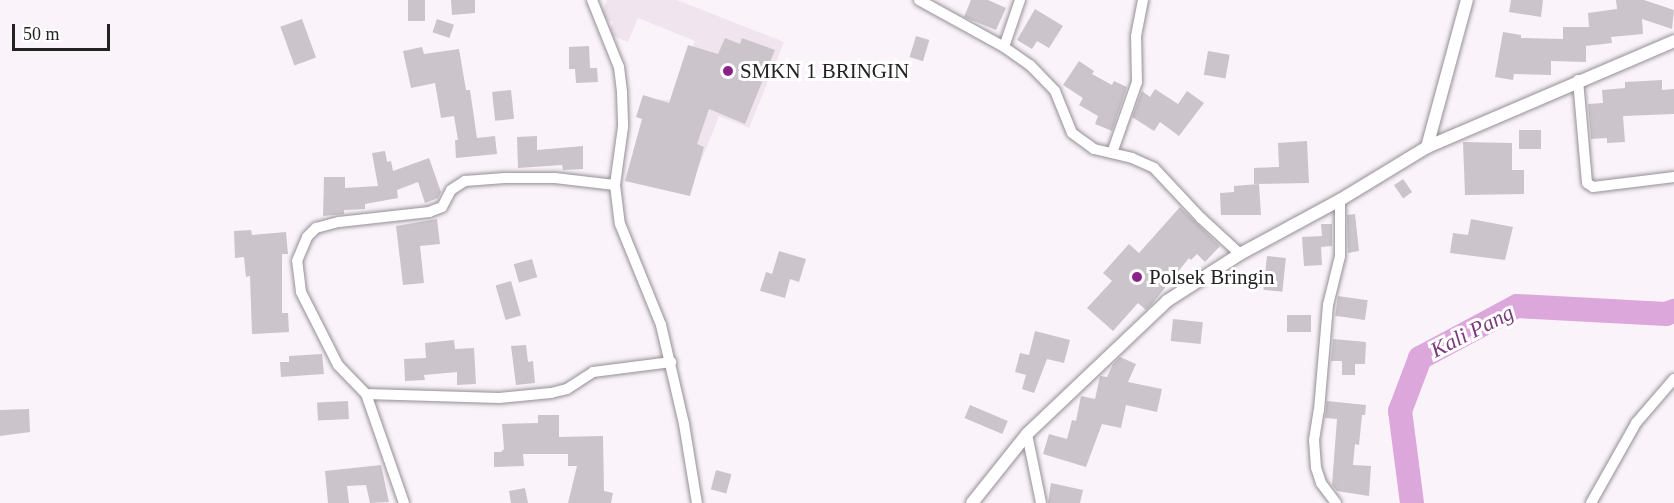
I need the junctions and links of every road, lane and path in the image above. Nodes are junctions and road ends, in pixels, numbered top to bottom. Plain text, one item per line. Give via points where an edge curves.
1 (592, 0) edge
2 (919, 0) edge
3 (1020, 0) edge
4 (1143, 0) edge
5 (1467, 0) edge
6 (1674, 41) edge
7 (1004, 47) junction
8 (1578, 80) junction
9 (1427, 147) junction
10 (1112, 153) junction
11 (1674, 177) edge
12 (615, 185) junction
13 (1340, 200) junction
14 (1240, 254) junction
15 (671, 363) junction
16 (1674, 379) edge
17 (366, 394) junction
18 (1027, 434) junction
19 (404, 503) edge
20 (697, 503) edge
21 (972, 503) edge
22 (1041, 503) edge
23 (1336, 503) edge
24 (1591, 503) edge

1 - 12 street via 619,68 623,127
2 - 7 street
3 - 7 street
4 - 10 street via 1136,36 1137,82
5 - 9 street
6 - 8 street
7 - 10 street via 1030,65 1055,91 1072,132 1094,149
8 - 9 street
8 - 11 street via 1587,183 1593,187
9 - 13 street
10 - 14 street via 1154,168
12 - 15 street via 620,224 661,325
12 - 17 street via 555,178 465,181 451,190 442,207 429,212 316,228 301,247 297,261 301,292 338,365
13 - 14 street
13 - 23 street via 1340,256 1328,305 1314,440 1321,483
14 - 18 street via 1167,302
15 - 17 street via 593,372 567,389 551,393 499,398
15 - 20 street
16 - 24 street via 1636,423
17 - 19 street
18 - 21 street
18 - 22 street

